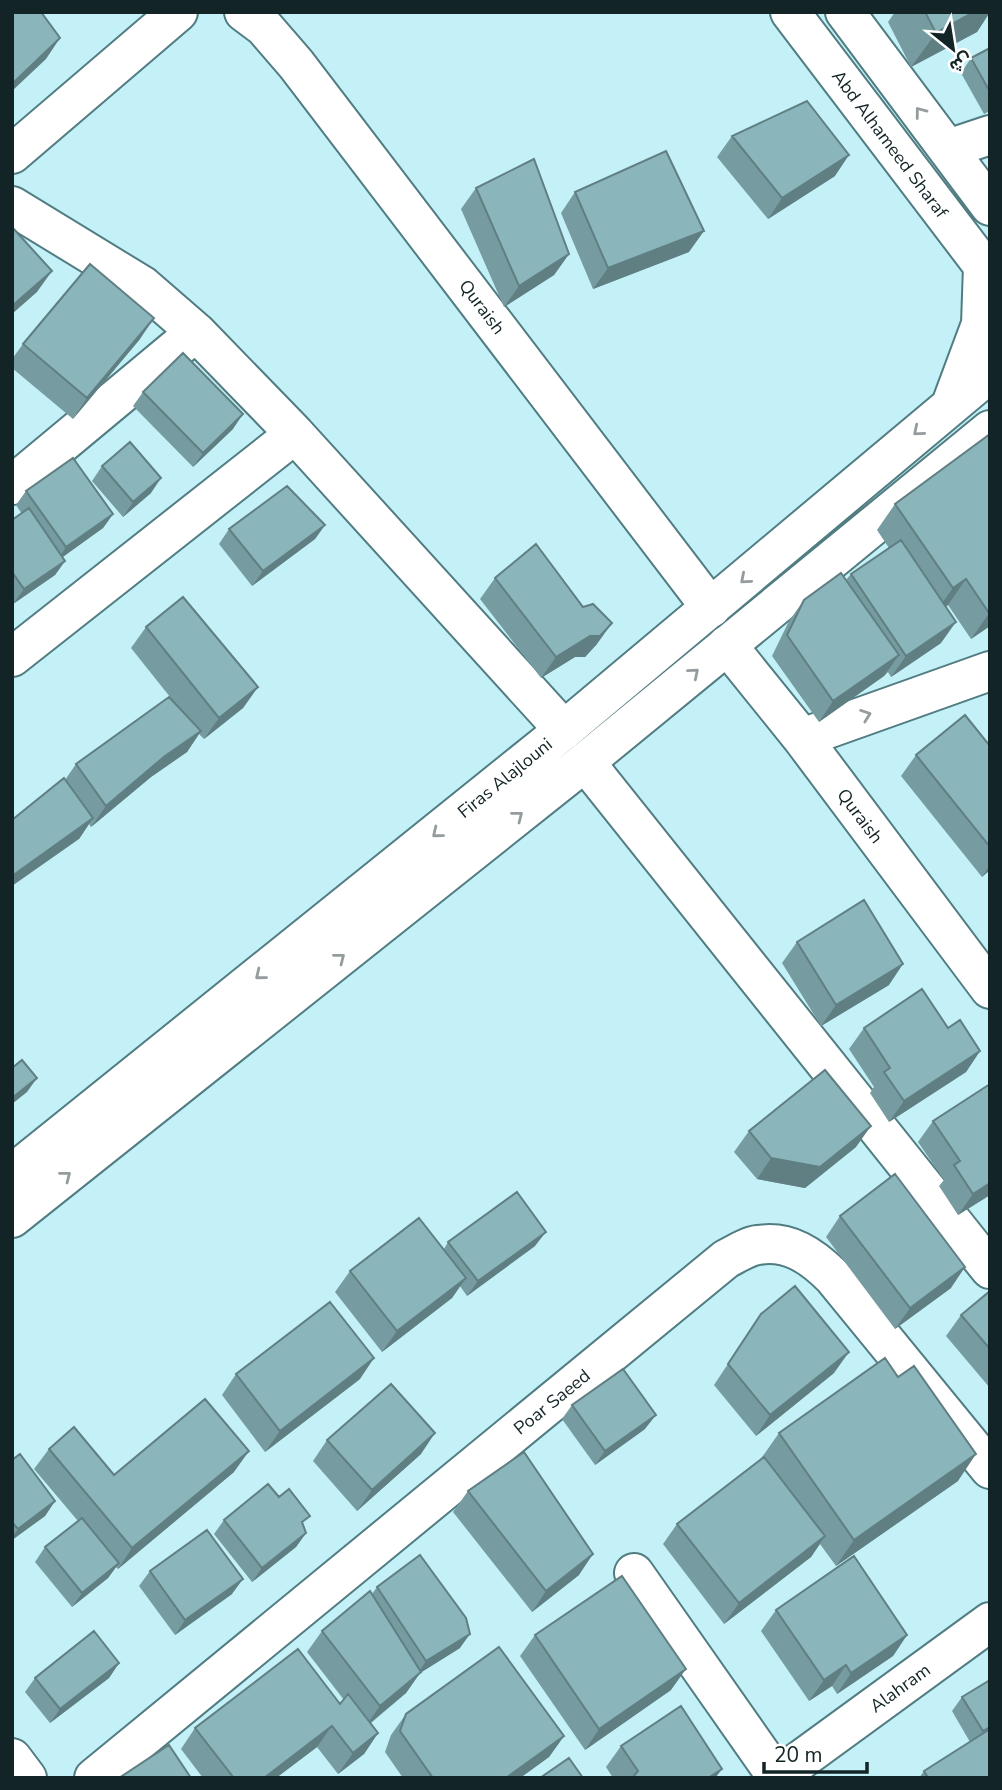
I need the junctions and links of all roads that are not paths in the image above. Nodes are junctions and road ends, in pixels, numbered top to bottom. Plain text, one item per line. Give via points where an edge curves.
1 (178, 12) edge
2 (244, 12) edge
3 (790, 12) edge
4 (845, 12) edge
5 (990, 135) edge
6 (948, 149) junction
7 (12, 154) edge
8 (12, 206) edge
9 (990, 206) edge
10 (986, 270) edge
11 (196, 332) junction
12 (990, 373) edge
13 (952, 402) junction
14 (990, 430) edge
15 (295, 434) junction
16 (12, 485) edge
17 (711, 608) junction
18 (727, 645) junction
19 (12, 657) edge
20 (990, 671) edge
21 (564, 730) junction
22 (802, 738) junction
23 (585, 762) junction
24 (990, 989) edge
25 (12, 1174) edge
26 (12, 1218) edge
27 (990, 1269) edge
28 (990, 1469) edge
29 (634, 1573) dead end
30 (990, 1622) edge
31 (12, 1758) edge
32 (776, 1777) edge
33 (27, 1778) edge
34 (94, 1778) edge

1 - 7 street
2 - 17 street, Quraish via 264,27 296,64
3 - 10 street, Abd Alhameed Sharaf
6 -> 4 street
5 - 6 street
6 - 9 street
8 - 11 street via 143,286
10 - 13 street via 981,324
11 - 15 street
11 - 16 street
12 - 13 street, Firas Alajlouni
13 -> 17 street, Firas Alajlouni
14 - 18 street
15 - 19 street
15 - 21 street
17 - 21 street, Firas Alajlouni
18 - 22 street, Quraish
23 -> 18 street
22 -> 20 street
21 -> 25 street, Firas Alajlouni
22 - 24 street, Quraish
26 -> 23 street
23 - 27 street
28 - 34 street, Poar Saeed via 814,1258 791,1247 757,1244 726,1259
29 - 32 street
30 - 32 street, Alahram
31 - 33 street

